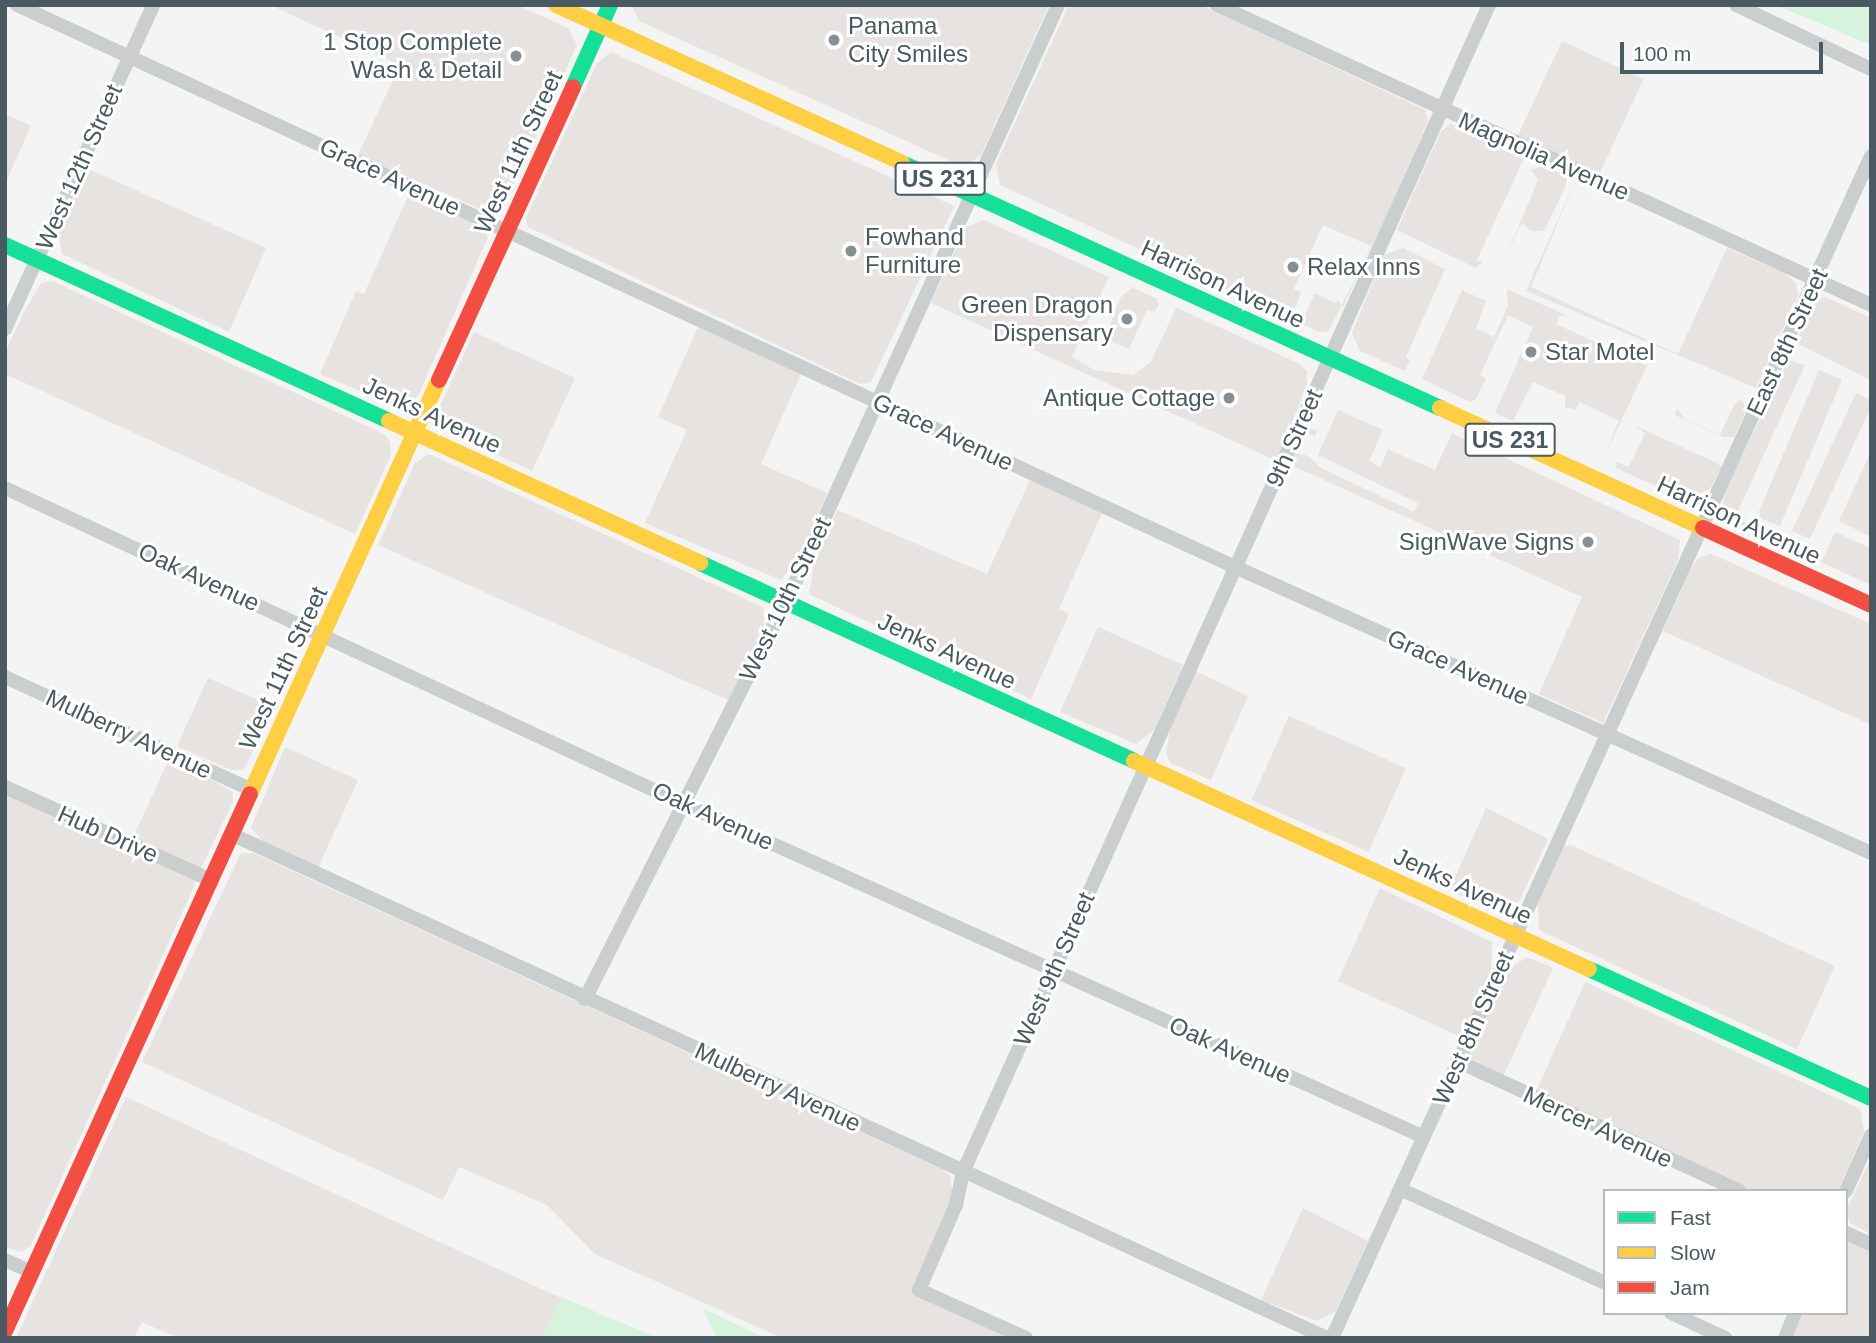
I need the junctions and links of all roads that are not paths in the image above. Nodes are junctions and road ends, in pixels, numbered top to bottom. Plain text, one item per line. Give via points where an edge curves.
1 (17, 5) edge
2 (153, 5) edge
3 (556, 5) edge
4 (610, 5) edge
5 (1058, 5) edge
6 (1217, 5) edge
7 (1489, 5) edge
8 (1736, 5) edge
9 (601, 24) junction
10 (129, 57) junction
11 (1871, 69) edge
12 (1441, 110) junction
13 (1871, 156) edge
14 (973, 194) junction
15 (507, 230) junction
16 (5, 245) edge
17 (37, 259) junction
18 (1815, 279) junction
19 (1871, 305) edge
20 (5, 329) edge
21 (1330, 357) junction
22 (875, 400) junction
23 (416, 432) junction
24 (5, 488) edge
25 (1700, 527) junction
26 (1235, 567) junction
27 (786, 602) junction
28 (1871, 605) edge
29 (323, 635) junction
30 (5, 677) edge
31 (1606, 734) junction
32 (1145, 766) junction
33 (5, 787) edge
34 (252, 790) junction
35 (684, 804) junction
36 (231, 834) junction
37 (1871, 853) edge
38 (211, 880) junction
39 (1515, 935) junction
40 (1053, 971) junction
41 (585, 999) junction
42 (1457, 1061) junction
43 (1871, 1098) edge
44 (1871, 1135) edge
45 (1424, 1136) junction
46 (962, 1172) junction
47 (1400, 1189) junction
48 (1735, 1189) edge
49 (1847, 1189) edge
50 (1848, 1234) edge
51 (1871, 1244) edge
52 (5, 1260) edge
53 (32, 1272) junction
54 (1603, 1282) edge
55 (1675, 1315) edge
56 (1794, 1315) edge
57 (5, 1331) edge
58 (1026, 1338) edge
59 (1329, 1338) edge
60 (1724, 1338) edge
61 (1785, 1338) edge

1 - 10 street, Grace Avenue
2 - 10 street, West 12th Street
3 - 9 main road, Harrison Avenue / US 231
4 - 9 main road, West 11th Street
5 - 14 street, West 10th Street
6 - 12 street, Magnolia Avenue
7 - 12 street, 9th Street
8 - 11 street
9 - 14 main road, Harrison Avenue / US 231
9 - 15 main road, West 11th Street
10 - 15 street, Grace Avenue
10 - 17 street, West 12th Street
12 - 18 street, Magnolia Avenue
12 - 21 street, 9th Street
13 - 18 street, East 8th Street
14 - 21 main road, Harrison Avenue / US 231
14 - 22 street, West 10th Street
15 - 22 street, Grace Avenue
15 - 23 main road, West 11th Street
16 - 17 main road, Jenks Avenue
17 - 20 street, West 12th Street
17 - 23 main road, Jenks Avenue
18 - 19 street, Magnolia Avenue
18 - 25 street, East 8th Street
21 - 25 main road, Harrison Avenue / US 231
21 - 26 street, 9th Street
22 - 26 street, Grace Avenue
22 - 27 street, West 10th Street
23 - 27 main road, Jenks Avenue
23 - 29 main road, West 11th Street
24 - 29 street, Oak Avenue
25 - 28 main road, Harrison Avenue / US 231
25 - 31 street, West 8th Street
26 - 31 street, Grace Avenue
26 - 32 street, 9th Street
27 - 32 main road, Jenks Avenue
27 - 35 street, West 10th Street
29 - 34 main road, West 11th Street
29 - 35 street, Oak Avenue
30 - 34 street, Mulberry Avenue
31 - 37 street, Grace Avenue
31 - 39 street, West 8th Street
32 - 39 main road, Jenks Avenue
32 - 40 street, West 9th Street
33 - 38 street, Hub Drive
34 - 36 main road, West 11th Street
35 - 40 street, Oak Avenue
35 - 41 street, West 10th Street
36 - 38 main road, West 11th Street
36 - 41 street, Mulberry Avenue
38 - 53 main road, West 11th Street
39 - 42 street, West 8th Street
39 - 43 main road, Jenks Avenue
40 - 45 street, Oak Avenue
40 - 46 street, West 9th Street
41 - 46 street, Mulberry Avenue
42 - 45 street, West 8th Street
42 - 48 street, Mercer Avenue
44 - 49 street
45 - 47 street, West 8th Street
46 - 58 street via 956,1205 919,1290
46 - 59 street, Mulberry Avenue
47 - 54 street
47 - 59 street, West 8th Street
50 - 51 street
52 - 53 street
53 - 57 main road, West 11th Street
55 - 60 street
56 - 61 street

